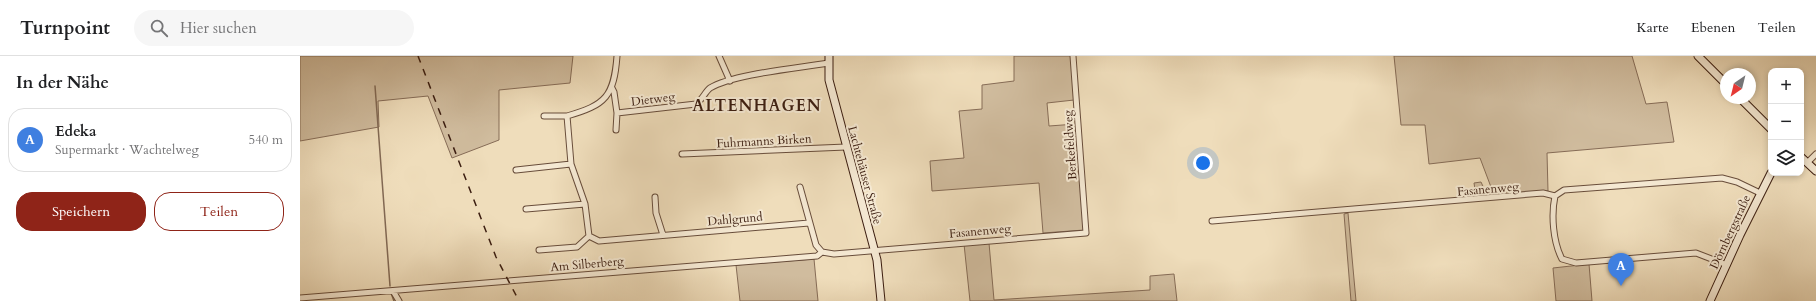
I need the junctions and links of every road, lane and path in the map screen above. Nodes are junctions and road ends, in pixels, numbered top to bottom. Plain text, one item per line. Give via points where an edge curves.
1 (617, 56) edge
2 (719, 56) edge
3 (1072, 56) edge
4 (1698, 56) edge
5 (828, 60) edge
6 (1720, 78) edge
7 (730, 81) junction
8 (612, 88) junction
9 (1746, 104) edge
10 (617, 113) junction
11 (544, 116) dead end
12 (567, 116) junction
13 (1768, 126) edge
14 (616, 130) dead end
15 (846, 147) junction
16 (682, 154) dead end
17 (1816, 154) edge
18 (1804, 160) edge
19 (1807, 163) junction
20 (571, 164) junction
21 (516, 170) dead end
22 (1816, 171) edge
23 (1769, 176) edge
24 (800, 187) dead end
25 (1760, 194) junction
26 (1555, 196) junction
27 (655, 197) dead end
28 (585, 204) junction
29 (526, 209) dead end
30 (1212, 222) dead end
31 (810, 223) junction
32 (1086, 232) joint
33 (663, 235) junction
34 (589, 236) junction
35 (540, 250) dead end
36 (875, 250) junction
37 (822, 252) junction
38 (1726, 265) junction
39 (393, 291) junction
40 (300, 298) edge
41 (398, 301) edge
42 (881, 301) edge
43 (1710, 301) edge

1 - 8 street
2 - 7 street
3 - 32 street, Berkefeldweg
4 - 6 street
5 - 7 street, Dietweg
5 - 15 street, Lachtehäuser Straße via 829,80
7 - 10 street, Dietweg via 709,89 696,104
8 - 10 street, Dietweg
8 - 12 street via 602,101 590,109
9 - 13 street
10 - 14 street, Dietweg
11 - 12 street
12 - 20 street
15 - 16 street, Fuhrmanns Birken
15 - 36 street, Lachtehäuser Straße
17 - 19 street
18 - 19 street
19 - 22 street
20 - 21 street
20 - 28 street
23 - 25 street, Dörnbergstraße
24 - 31 street
25 - 26 street, Fasanenweg via 1737,182 1722,178 1564,190
25 - 38 street, Dörnbergstraße
26 - 30 street, Fasanenweg via 1543,193
26 - 38 street via 1553,206 1557,249 1562,259 1576,263 1696,253
27 - 33 street via 656,213
28 - 29 street
28 - 34 street
31 - 33 street, Dahlgrund
31 - 37 street via 816,245
32 - 36 street, Fasanenweg
33 - 34 street, Dahlgrund via 599,241
34 - 35 street via 577,247
36 - 37 street, Am Silberberg via 834,254
36 - 42 street, Lachtehäuser Straße
37 - 39 street, Am Silberberg via 816,256
38 - 43 street, Dörnbergstraße
39 - 40 street, Am Silberberg
39 - 41 street

